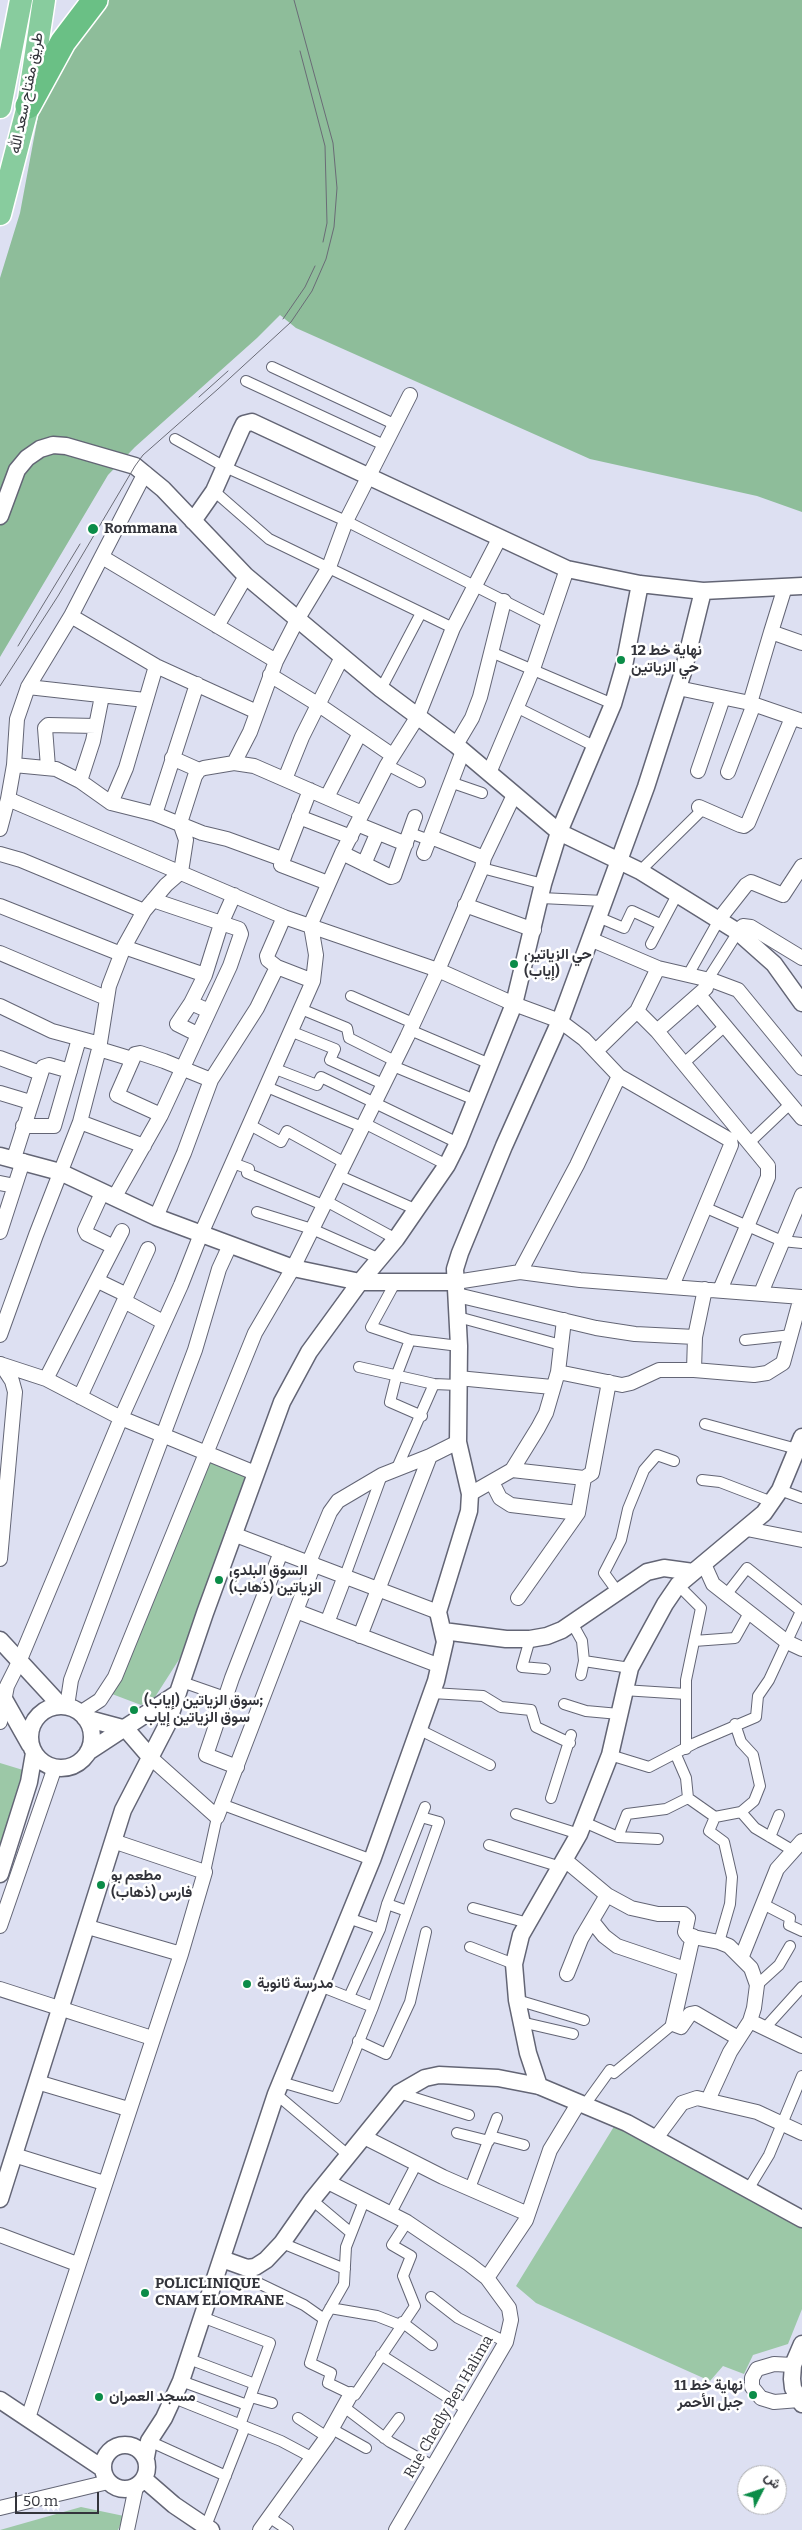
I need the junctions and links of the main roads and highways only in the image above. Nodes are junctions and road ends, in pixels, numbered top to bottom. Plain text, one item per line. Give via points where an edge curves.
1 (21, 0) edge
2 (44, 0) edge
3 (95, 0) edge
4 (0, 106) edge
5 (28, 106) junction
6 (0, 214) edge

1 - 4 highway, طريق مفتاح سعد الله
2 - 5 highway, طريق مفتاح سعد الله
3 - 5 highway via 63,42
5 - 6 highway, طريق مفتاح سعد الله

